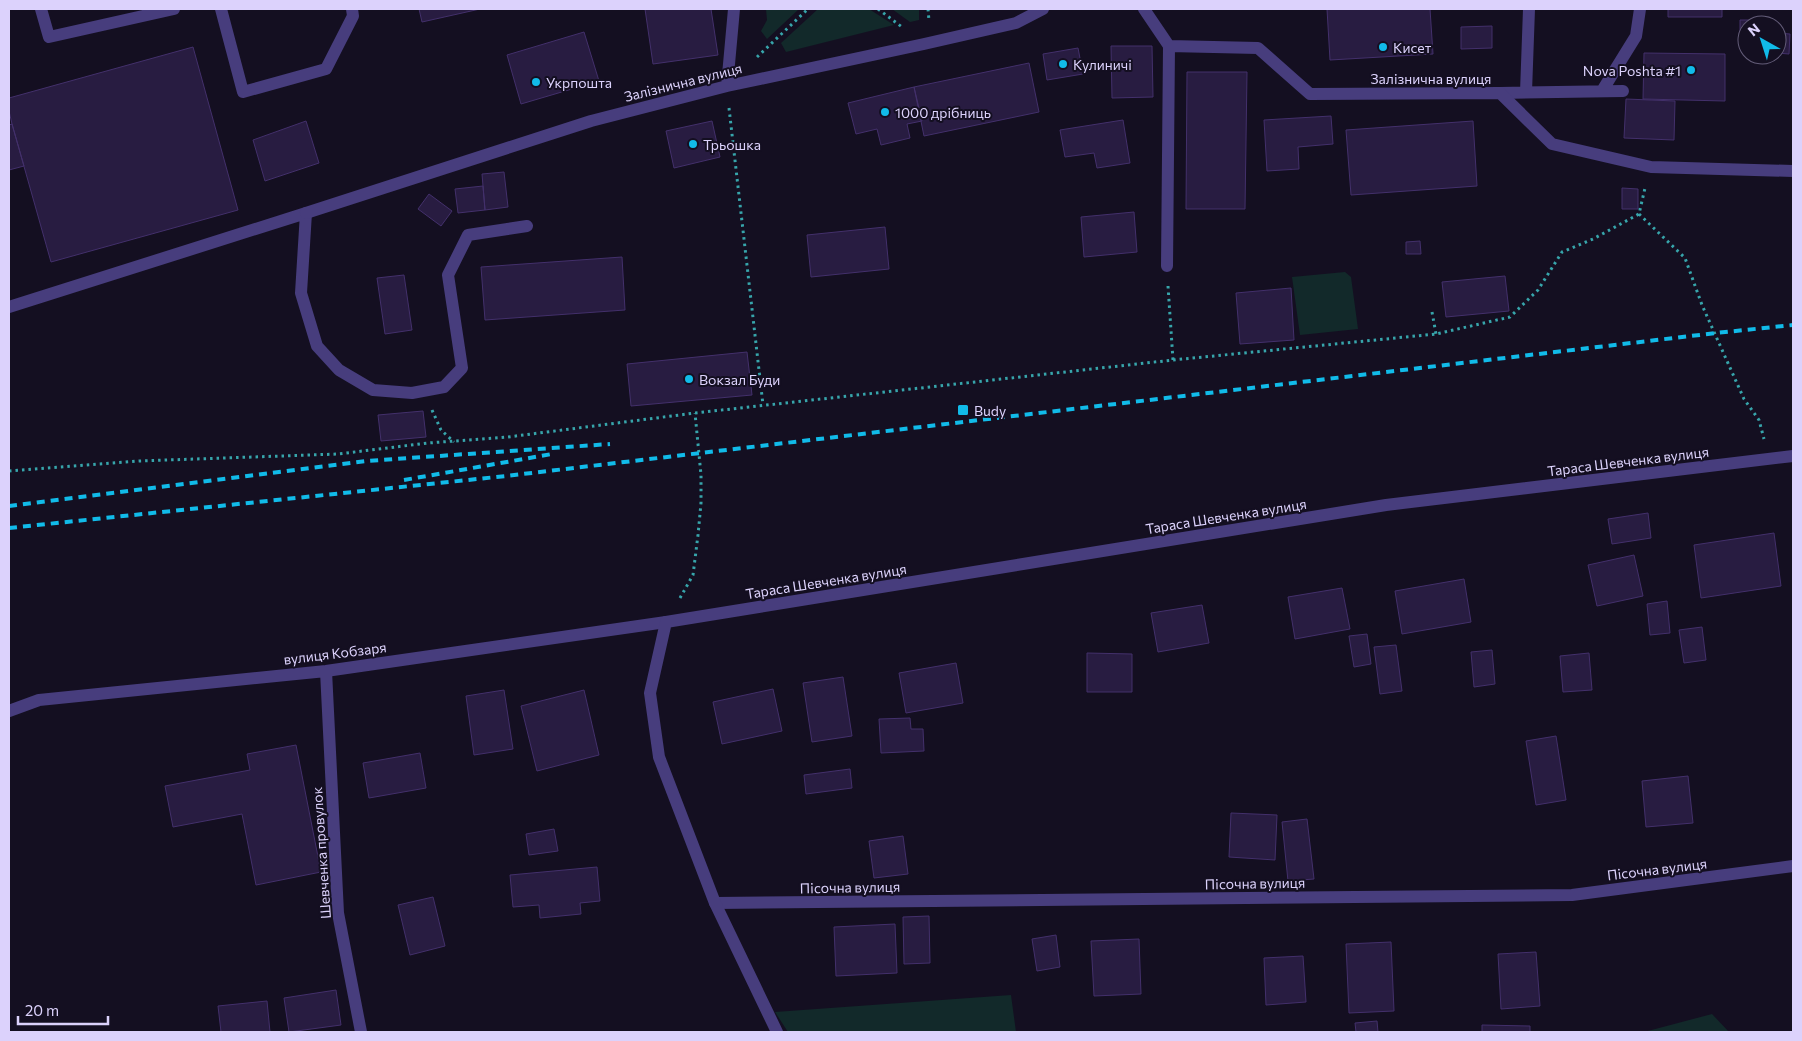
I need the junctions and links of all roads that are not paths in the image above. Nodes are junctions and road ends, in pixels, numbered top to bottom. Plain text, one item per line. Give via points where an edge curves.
1 (41, 9) edge
2 (174, 9) edge
3 (221, 9) edge
4 (352, 9) edge
5 (734, 9) edge
6 (1043, 9) edge
7 (1144, 9) edge
8 (1529, 9) edge
9 (1640, 9) edge
10 (1169, 46) junction
11 (727, 86) junction
12 (1602, 91) junction
13 (1623, 91) dead end
14 (1526, 92) junction
15 (1500, 93) junction
16 (1793, 171) edge
17 (306, 212) junction
18 (527, 226) dead end
19 (1167, 266) road end
20 (9, 307) edge
21 (1793, 456) edge
22 (666, 622) junction
23 (326, 670) junction
24 (9, 711) edge
25 (1793, 866) edge
26 (715, 903) junction
27 (361, 1032) edge
28 (777, 1032) edge

1 - 2 street via 49,37
3 - 4 street via 243,92 326,69 353,16
5 - 11 street
6 - 11 street, Залізнична вулиця via 1016,23
7 - 10 street
8 - 14 street
9 - 12 street via 1636,36
10 - 15 street, Залізнична вулиця via 1258,48 1310,94
10 - 19 street
11 - 17 street, Залізнична вулиця via 591,121
12 - 13 street
12 - 14 street
14 - 15 street
15 - 16 street, Залізнична вулиця via 1552,144 1651,167
17 - 18 street via 301,293 318,346 339,370 373,390 412,393 444,386 462,368 448,275 468,235
17 - 20 street, Залізнична вулиця
21 - 22 street, Тараса Шевченка вулиця via 1386,505
22 - 23 street, вулиця Кобзаря
22 - 26 street via 650,693 659,757
23 - 24 street, вулиця Кобзаря via 39,700
23 - 27 street, Шевченка провулок via 338,912
25 - 26 street, Пісочна вулиця via 1572,896
26 - 28 street

